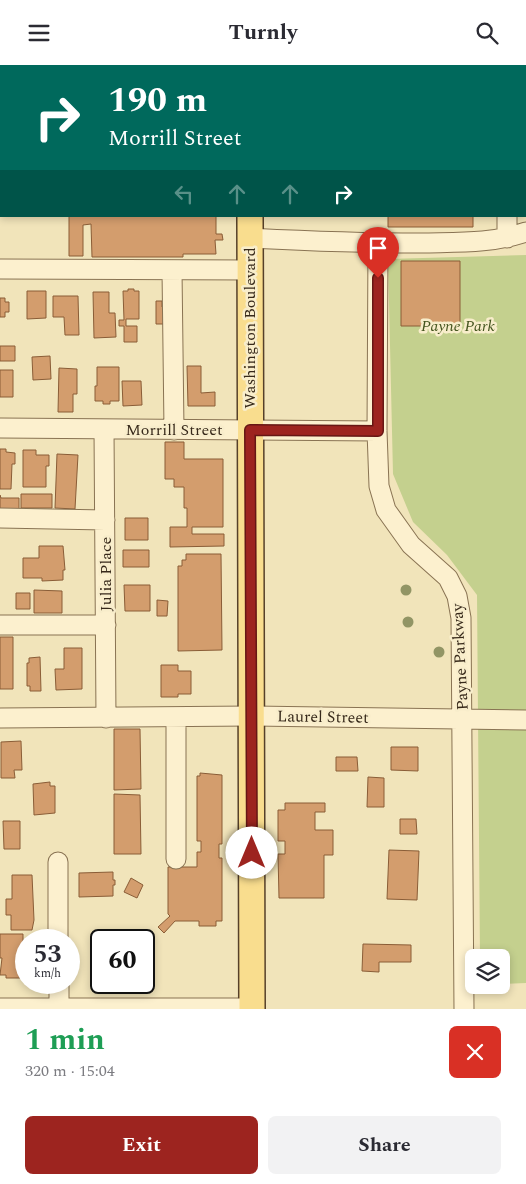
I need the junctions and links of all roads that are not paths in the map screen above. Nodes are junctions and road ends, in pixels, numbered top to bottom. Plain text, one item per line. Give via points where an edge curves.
1 (507, 217) edge
2 (250, 227) edge
3 (526, 232) edge
4 (507, 238) junction
5 (378, 243) junction
6 (0, 269) edge
7 (172, 270) junction
8 (250, 270) junction
9 (0, 428) edge
10 (104, 429) junction
11 (174, 429) junction
12 (250, 430) junction
13 (378, 431) junction
14 (0, 518) edge
15 (105, 520) junction
16 (0, 625) edge
17 (106, 625) junction
18 (252, 716) junction
19 (176, 717) junction
20 (0, 718) edge
21 (106, 718) junction
22 (463, 719) junction
23 (526, 720) edge
24 (176, 859) dead end
25 (58, 862) dead end
26 (58, 929) edge
27 (59, 994) edge
28 (0, 1009) edge
29 (59, 1009) edge
30 (252, 1009) edge
31 (464, 1009) edge

1 - 4 street
2 - 5 street
2 - 8 main road, Washington Boulevard
3 - 4 street
4 - 5 street via 488,242
5 - 13 street, Payne Parkway
6 - 7 street
7 - 8 street
7 - 11 street
8 - 12 main road, Washington Boulevard
9 - 10 street, Morrill Street
10 - 11 street, Morrill Street
10 - 15 street, Julia Place
11 - 12 street, Morrill Street
12 - 13 street, Morrill Street
12 - 18 main road, Washington Boulevard
13 - 22 street, Payne Parkway via 379,485 386,510 411,545 448,578 457,596 462,633
14 - 15 street
15 - 17 street, Julia Place
16 - 17 street
17 - 21 street, Julia Place
18 - 19 street, Laurel Street
18 - 22 street, Laurel Street
18 - 30 main road, Washington Boulevard
19 - 21 street, Laurel Street
19 - 24 street
20 - 21 street, Laurel Street
22 - 23 street, Laurel Street
22 - 31 street, Payne Parkway
25 - 26 street
27 - 29 street
28 - 29 street
29 - 30 street

